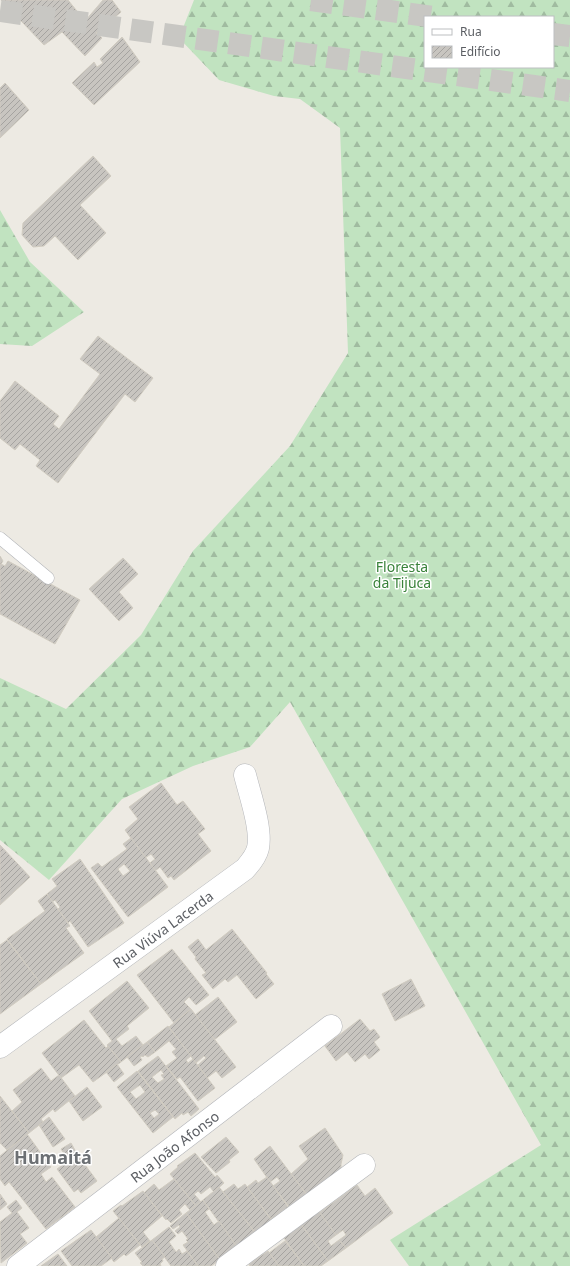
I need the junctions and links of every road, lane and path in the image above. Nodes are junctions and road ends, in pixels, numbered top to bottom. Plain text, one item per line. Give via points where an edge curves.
1 (0, 538) edge
2 (48, 578) dead end
3 (245, 776) dead end
4 (331, 1026) dead end
5 (0, 1048) edge
6 (364, 1165) dead end
7 (18, 1266) edge
8 (227, 1266) edge

1 - 2 lane
3 - 5 street, Rua Viúva Lacerda via 258,830 258,848 245,869
4 - 7 street, Rua João Afonso
6 - 8 street

